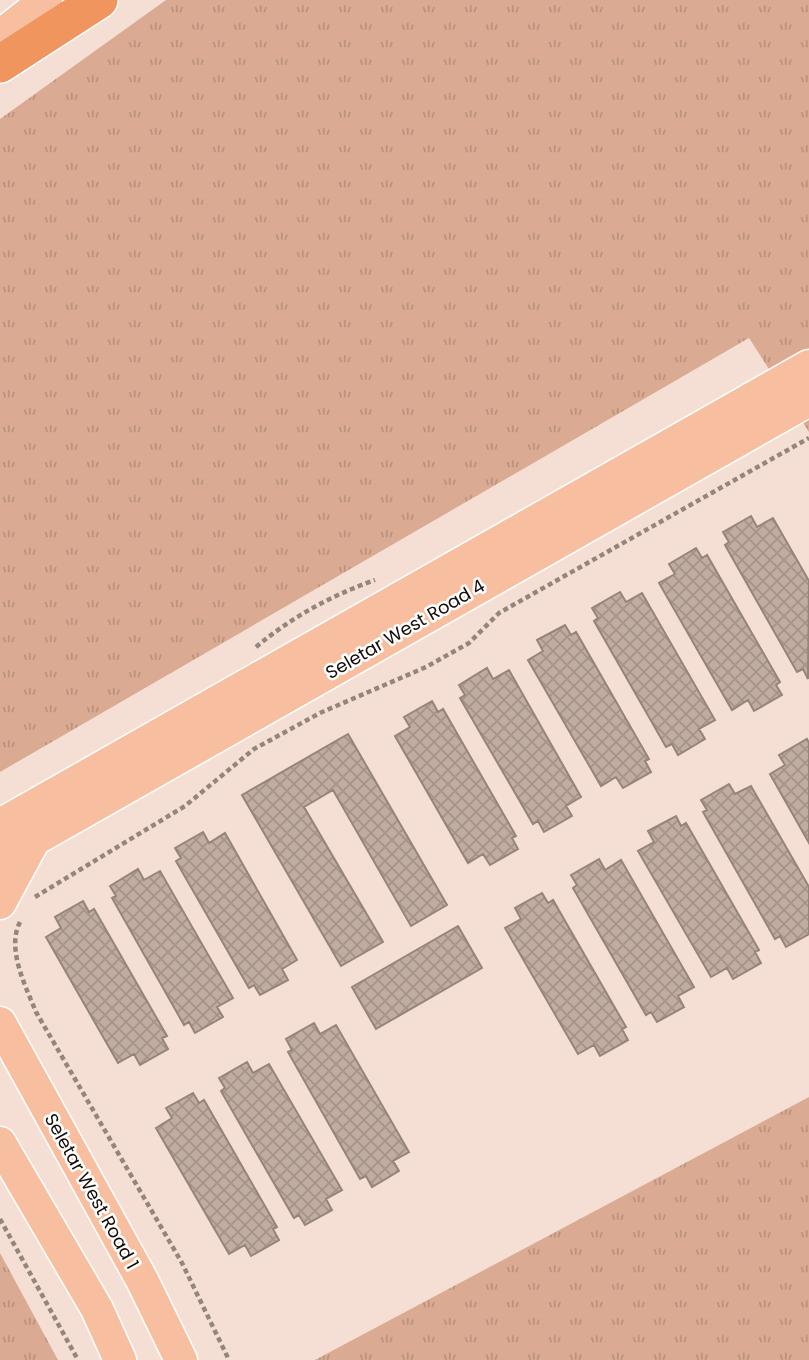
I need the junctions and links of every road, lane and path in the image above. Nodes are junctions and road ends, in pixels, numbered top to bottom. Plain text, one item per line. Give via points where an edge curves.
1 (99, 0) edge
2 (50, 15) edge
3 (0, 36) edge
4 (0, 64) edge
5 (809, 366) edge
6 (809, 400) edge
7 (809, 438) edge
8 (0, 825) edge
9 (35, 839) junction
10 (0, 859) edge
11 (16, 910) edge
12 (0, 1023) edge
13 (0, 1143) edge
14 (0, 1219) edge
15 (78, 1360) edge
16 (120, 1360) edge
17 (181, 1360) edge
18 (229, 1360) edge

1 - 2 highway
2 - 3 main road
2 - 4 highway
5 - 8 main road, Seletar West Road 4
6 - 9 main road, Seletar West Road 4
7 - 11 path via 499,612 469,643 254,749 184,806
9 - 10 main road, Seletar West Road 4
9 - 11 main road
11 - 18 path via 19,971 36,1012 182,1263
12 - 17 main road, Seletar West Road 1
13 - 16 main road via 97,1308
14 - 15 path

